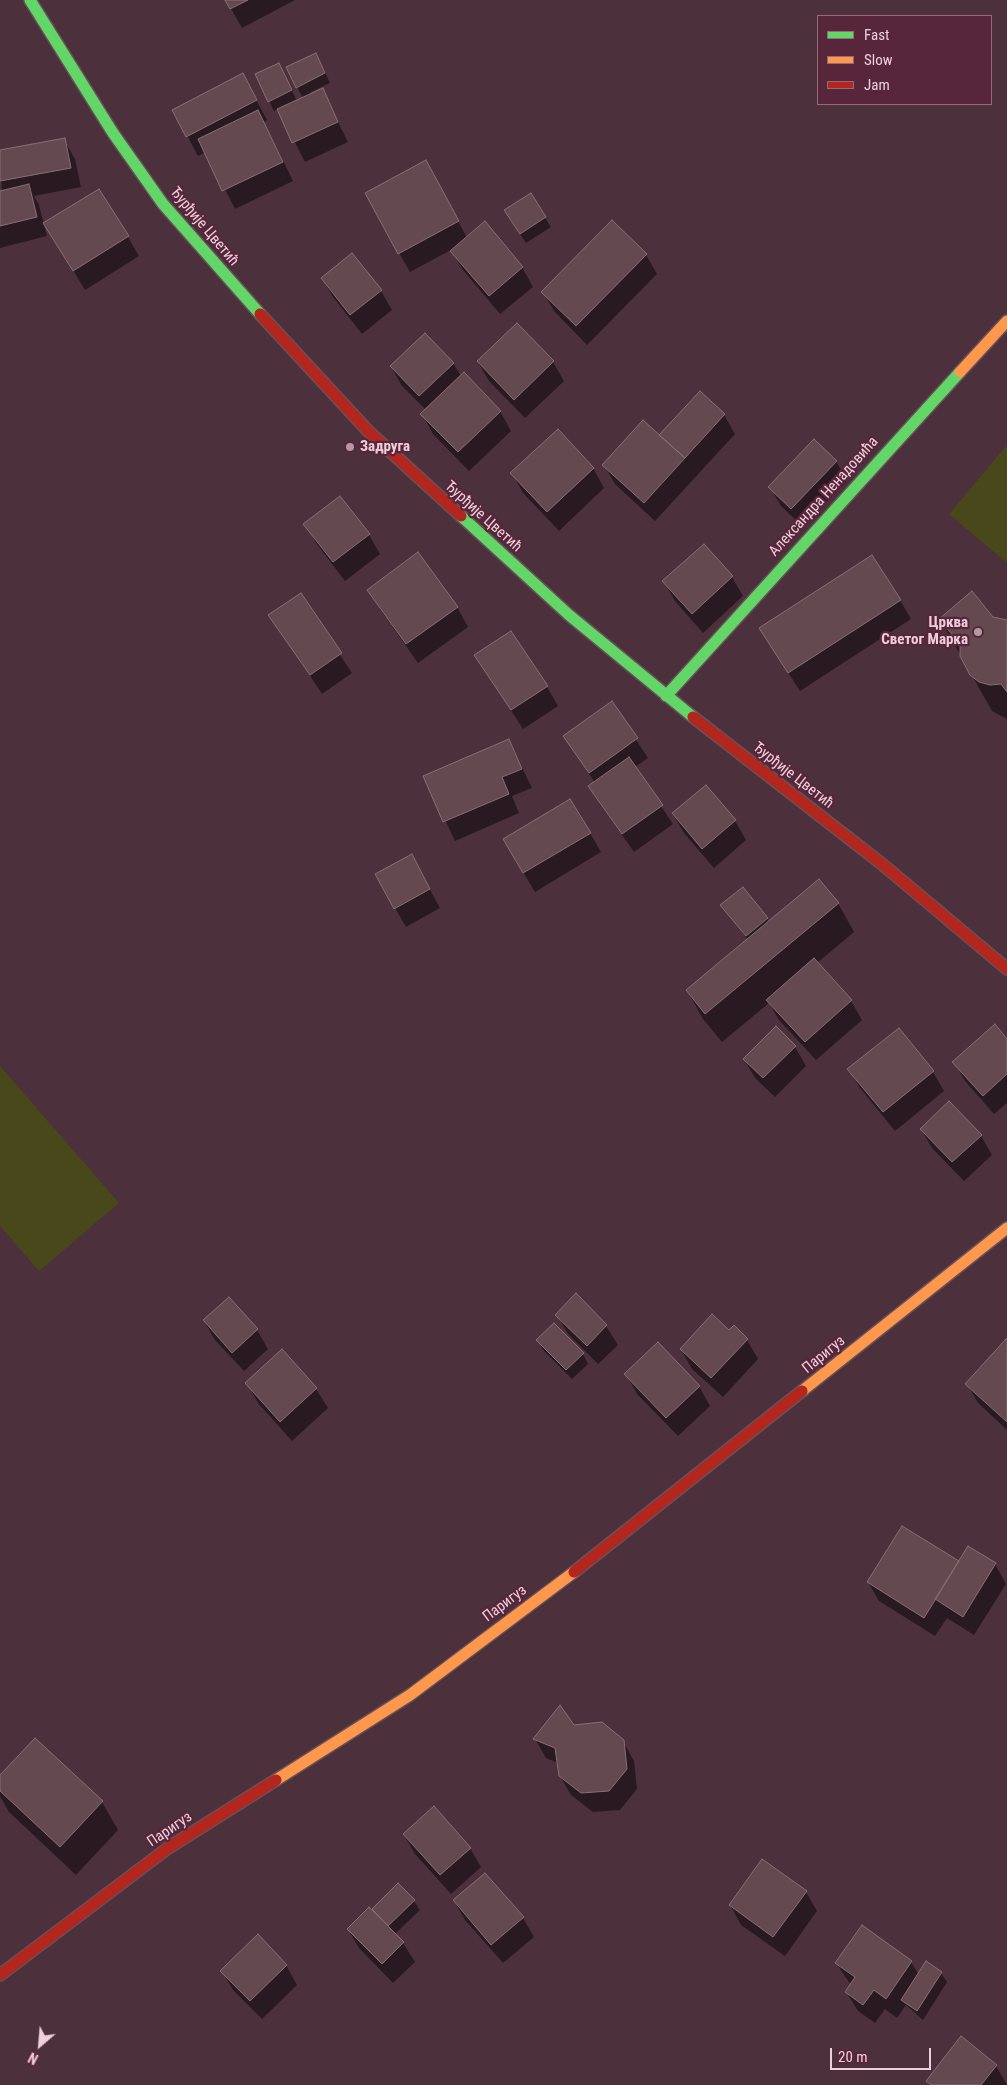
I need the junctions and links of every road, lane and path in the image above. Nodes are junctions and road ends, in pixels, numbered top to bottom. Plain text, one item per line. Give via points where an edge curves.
1 (30, 0) edge
2 (1007, 321) edge
3 (666, 696) junction
4 (1007, 970) edge
5 (1007, 1228) edge
6 (0, 1976) edge

1 - 3 street, Ђурђије Цветић via 113,133 163,204 212,262 320,380 428,487 569,615
2 - 3 street, Александра Ненадовића
3 - 4 street, Ђурђије Цветић via 882,864
5 - 6 street, Паригуз via 602,1550 418,1689 168,1848

